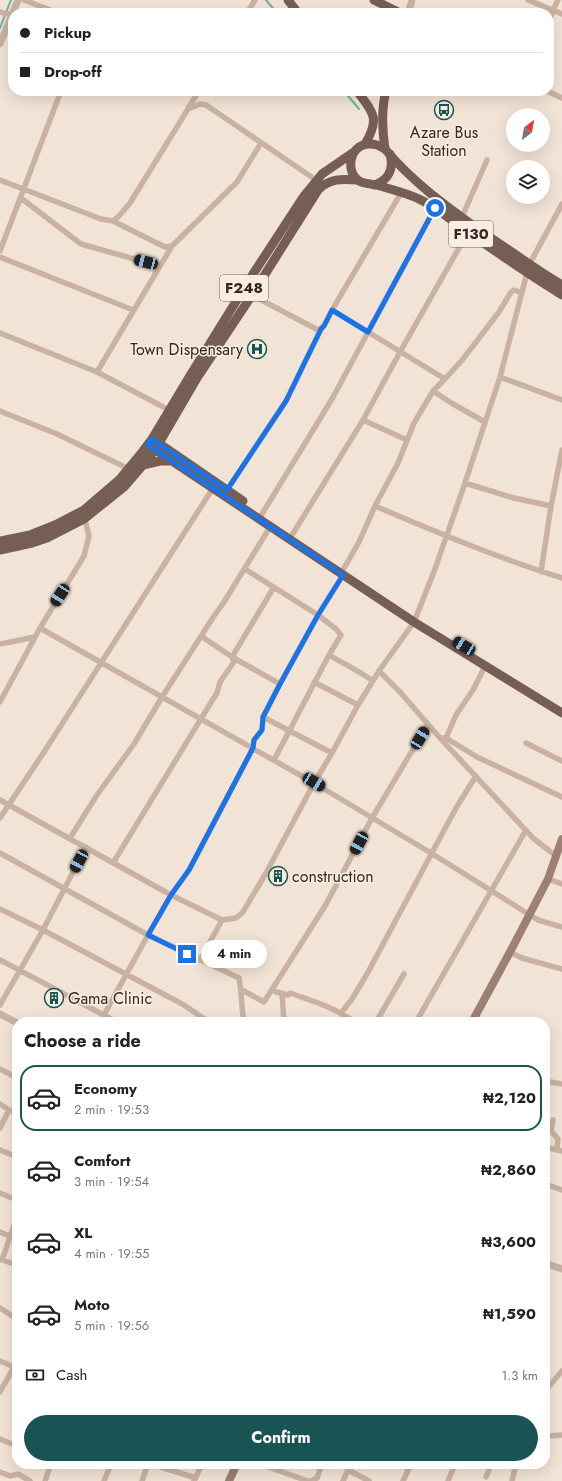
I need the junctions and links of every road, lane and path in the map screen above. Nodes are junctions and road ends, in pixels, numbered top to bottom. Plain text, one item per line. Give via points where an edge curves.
1 (18, 0) edge
2 (24, 0) edge
3 (288, 0) edge
4 (374, 0) edge
5 (528, 0) edge
6 (11, 8) edge
7 (45, 8) edge
8 (294, 8) edge
9 (390, 8) edge
10 (548, 8) edge
11 (6, 14) edge
12 (0, 44) edge
13 (59, 96) edge
14 (194, 96) edge
15 (361, 96) edge
16 (385, 96) edge
17 (188, 109) junction
18 (261, 143) junction
19 (365, 144) junction
20 (354, 152) junction
21 (387, 152) junction
22 (487, 160) dead end
23 (0, 180) edge
24 (316, 180) junction
25 (358, 180) junction
26 (374, 185) junction
27 (24, 190) junction
28 (401, 193) junction
29 (21, 198) junction
30 (562, 205) edge
31 (435, 208) junction
32 (462, 217) junction
33 (113, 221) junction
34 (468, 232) junction
35 (172, 246) junction
36 (0, 251) edge
37 (272, 254) junction
38 (0, 257) edge
39 (159, 266) junction
40 (528, 269) junction
41 (562, 285) edge
42 (522, 293) junction
43 (252, 294) junction
44 (562, 295) edge
45 (133, 310) junction
46 (332, 310) junction
47 (321, 329) junction
48 (368, 332) junction
49 (0, 333) edge
50 (400, 352) junction
51 (97, 372) junction
52 (500, 377) junction
53 (445, 379) junction
54 (433, 391) junction
55 (562, 400) edge
56 (169, 410) junction
57 (0, 411) edge
58 (363, 420) junction
59 (485, 422) junction
60 (168, 428) junction
61 (407, 440) junction
62 (153, 444) junction
63 (562, 450) edge
64 (174, 458) junction
65 (143, 465) junction
66 (129, 469) junction
67 (465, 483) junction
68 (213, 488) junction
69 (227, 490) junction
70 (374, 506) junction
71 (551, 506) junction
72 (262, 514) junction
73 (84, 515) junction
74 (270, 527) junction
75 (292, 535) junction
76 (446, 537) junction
77 (0, 541) edge
78 (0, 550) edge
79 (245, 569) junction
80 (541, 572) junction
81 (343, 573) junction
82 (562, 578) edge
83 (274, 587) junction
84 (318, 615) junction
85 (415, 620) junction
86 (40, 628) junction
87 (201, 636) junction
88 (35, 638) junction
89 (0, 644) edge
90 (329, 655) junction
91 (232, 657) junction
92 (101, 663) junction
93 (485, 666) junction
94 (379, 671) junction
95 (373, 681) junction
96 (314, 682) junction
97 (280, 684) junction
98 (162, 697) junction
99 (0, 702) edge
100 (358, 705) junction
101 (562, 706) edge
102 (562, 713) edge
103 (263, 717) junction
104 (200, 719) junction
105 (428, 724) junction
106 (289, 730) junction
107 (443, 738) junction
108 (526, 743) dead end
109 (253, 748) junction
110 (332, 753) junction
111 (274, 760) junction
112 (562, 761) edge
113 (476, 776) junction
114 (314, 782) junction
115 (562, 797) edge
116 (0, 800) edge
117 (10, 805) junction
118 (0, 818) edge
119 (372, 818) junction
120 (526, 830) junction
121 (70, 838) junction
122 (561, 842) edge
123 (86, 847) junction
124 (0, 853) edge
125 (431, 853) junction
126 (556, 856) junction
127 (113, 863) junction
128 (548, 879) junction
129 (562, 884) edge
130 (64, 888) junction
131 (492, 891) junction
132 (171, 895) junction
133 (0, 909) edge
134 (530, 914) junction
135 (222, 920) junction
136 (562, 927) edge
137 (43, 930) junction
138 (148, 935) junction
139 (510, 952) junction
140 (0, 960) edge
141 (200, 960) junction
142 (562, 969) edge
143 (20, 971) junction
144 (126, 974) junction
145 (404, 974) dead end
146 (273, 989) junction
147 (242, 990) junction
148 (282, 993) junction
149 (0, 1005) edge
150 (341, 1013) junction
151 (0, 1014) edge
152 (103, 1015) junction
153 (107, 1017) edge
154 (202, 1017) edge
155 (243, 1017) edge
156 (284, 1017) edge
157 (347, 1017) edge
158 (379, 1017) edge
159 (419, 1017) edge
160 (475, 1017) edge
161 (12, 1020) edge
162 (0, 1069) edge
163 (12, 1075) edge
164 (550, 1082) edge
165 (562, 1084) edge
166 (0, 1104) edge
167 (9, 1110) junction
168 (12, 1111) edge
169 (553, 1120) dead end
170 (0, 1128) edge
171 (550, 1148) edge
172 (0, 1150) edge
173 (560, 1150) edge
174 (12, 1155) edge
175 (550, 1186) edge
176 (562, 1190) edge
177 (0, 1193) edge
178 (12, 1198) edge
179 (12, 1231) edge
180 (0, 1232) edge
181 (10, 1237) junction
182 (1, 1260) edge
183 (12, 1263) edge
184 (550, 1265) edge
185 (562, 1269) edge
186 (0, 1308) edge
187 (12, 1316) edge
188 (0, 1361) edge
189 (12, 1366) edge
190 (562, 1371) edge
191 (12, 1373) edge
192 (550, 1385) edge
193 (0, 1392) edge
194 (550, 1436) edge
195 (562, 1436) edge
196 (0, 1439) edge
197 (12, 1444) edge
198 (49, 1469) edge
199 (109, 1469) edge
200 (146, 1469) edge
201 (165, 1469) edge
202 (200, 1469) edge
203 (234, 1469) edge
204 (274, 1469) edge
205 (320, 1469) edge
206 (408, 1469) edge
207 (453, 1469) edge
208 (489, 1469) edge
209 (515, 1469) edge
210 (348, 1470) joint
211 (0, 1472) edge
212 (486, 1478) dead end
213 (195, 1480) edge
214 (30, 1481) edge
215 (45, 1481) edge
216 (104, 1481) edge
217 (142, 1481) edge
218 (229, 1481) edge
219 (308, 1481) edge
220 (311, 1481) edge
221 (343, 1481) edge
222 (369, 1481) edge
223 (402, 1481) edge
224 (448, 1481) edge
225 (512, 1481) edge

1 - 6 street
2 - 7 street
3 - 8 main road
4 - 9 main road
5 - 10 street
11 - 12 street
13 - 27 street
14 - 17 street
15 - 19 main road via 374,121
16 - 21 main road via 383,113
17 - 18 street via 200,104 206,106
17 - 33 street via 130,203
18 - 24 street
18 - 35 street via 238,182
19 - 20 main road
19 - 21 main road via 379,145
20 - 24 main road, F248
20 - 25 main road via 351,167
21 - 26 main road via 392,162 391,170 388,177
21 - 32 main road, F130 via 415,180
22 - 32 street
23 - 27 street
24 - 37 main road, F248
25 - 26 main road, F130
25 - 37 main road, F248 via 339,179 324,184
26 - 28 main road, F130
27 - 29 street
27 - 33 street via 101,219
28 - 31 main road, F130
28 - 46 street
29 - 36 street
29 - 39 street via 81,244
30 - 40 street
31 - 34 main road, F130
31 - 48 street
32 - 40 main road, F130
33 - 35 street via 165,247
34 - 40 main road, F130
34 - 50 street
35 - 39 street
37 - 43 main road, F248
37 - 56 main road, F248
38 - 45 street
39 - 45 street
40 - 41 main road, F130
40 - 42 street
40 - 44 main road, F130
42 - 52 street
42 - 53 street via 514,290 511,292 499,312
43 - 47 street via 318,330
43 - 60 main road, F248
45 - 51 street
46 - 47 street
46 - 48 street
47 - 69 street via 286,401
48 - 50 street
48 - 72 street via 332,398
49 - 51 street
50 - 53 street
50 - 58 street
51 - 56 street
52 - 55 street
52 - 59 street
53 - 54 street
54 - 59 street
54 - 61 street
56 - 62 main road, F248
57 - 66 street via 57,434
58 - 61 street
58 - 75 street
59 - 67 street
60 - 62 main road, F248
60 - 64 main road via 167,440
61 - 70 street via 398,463
62 - 64 main road
62 - 65 main road, F248
62 - 66 main road, F248
63 - 71 street
64 - 65 main road
64 - 68 main road
64 - 69 main road
65 - 73 main road, F248 via 124,487
66 - 73 main road, F248
67 - 71 street
67 - 76 street
68 - 74 main road
68 - 92 street
69 - 72 main road
70 - 76 street
70 - 81 street
71 - 80 street
72 - 75 main road
73 - 77 main road, F248 via 30,535
73 - 78 main road, F248 via 47,538
73 - 86 street via 90,536 87,550
74 - 79 street
74 - 81 main road
75 - 81 main road
76 - 80 street
76 - 85 street
79 - 83 street
79 - 87 street
80 - 82 street
81 - 84 street
81 - 85 main road
83 - 84 street
83 - 91 street
84 - 90 street via 341,635
84 - 97 street
85 - 93 main road
85 - 94 street
85 - 101 main road
86 - 88 street
86 - 92 street
87 - 91 street
87 - 98 street
88 - 89 street
88 - 99 street
90 - 95 street
90 - 96 street
91 - 97 street
91 - 104 street via 234,662
92 - 98 street
92 - 117 street
93 - 102 main road
93 - 107 street
94 - 95 street
94 - 105 street
95 - 100 street
96 - 100 street
96 - 106 street
97 - 103 street
98 - 104 street
98 - 121 street via 134,744
100 - 110 street
103 - 106 street
103 - 109 street via 262,730 254,740
104 - 109 street
104 - 127 street
105 - 107 street
105 - 119 street
106 - 110 street
106 - 111 street
107 - 113 street
107 - 115 street
108 - 112 street
109 - 111 street
109 - 132 street via 189,870
110 - 114 street
111 - 114 street
113 - 120 street
113 - 125 street
114 - 119 street
114 - 135 street via 243,912 236,918
116 - 117 street
117 - 118 street
117 - 121 street
119 - 125 street
119 - 146 street via 326,906
120 - 126 street
120 - 131 street
121 - 123 street
122 - 126 main road
123 - 127 street
123 - 130 street
124 - 130 street
125 - 131 street
125 - 150 street via 367,974
126 - 128 main road
127 - 132 street
128 - 129 street
128 - 134 main road
130 - 137 street
130 - 138 street
131 - 134 street
131 - 159 street
132 - 135 street
132 - 138 street
133 - 137 street
134 - 136 street via 538,920
134 - 139 main road
135 - 141 street
137 - 143 street
137 - 144 street
138 - 141 street
138 - 144 street
139 - 142 street
139 - 160 main road
140 - 143 street
141 - 147 street via 239,978
143 - 149 street
143 - 152 street
144 - 152 street
144 - 154 street
145 - 158 street
146 - 147 street via 264,1002
146 - 148 street
147 - 155 street
148 - 150 street via 290,993
148 - 156 street
150 - 157 street
151 - 161 street
152 - 153 street
162 - 163 street
164 - 165 street
166 - 167 street
167 - 168 street
167 - 170 street
169 - 173 street via 551,1131 558,1139
171 - 173 street
172 - 174 street
175 - 176 street
177 - 178 street
179 - 181 street
180 - 181 street
181 - 182 street
182 - 183 street
184 - 185 street
186 - 187 street
188 - 189 street
190 - 192 street
191 - 193 street
194 - 195 street
196 - 197 street
198 - 215 street
199 - 216 street
200 - 217 street
201 - 213 street
202 - 213 street
203 - 218 main road
204 - 219 street
205 - 220 street via 317,1478
206 - 223 street
207 - 224 street
208 - 212 street
209 - 225 street
210 - 221 street
210 - 222 street
211 - 214 street via 10,1476 18,1474

